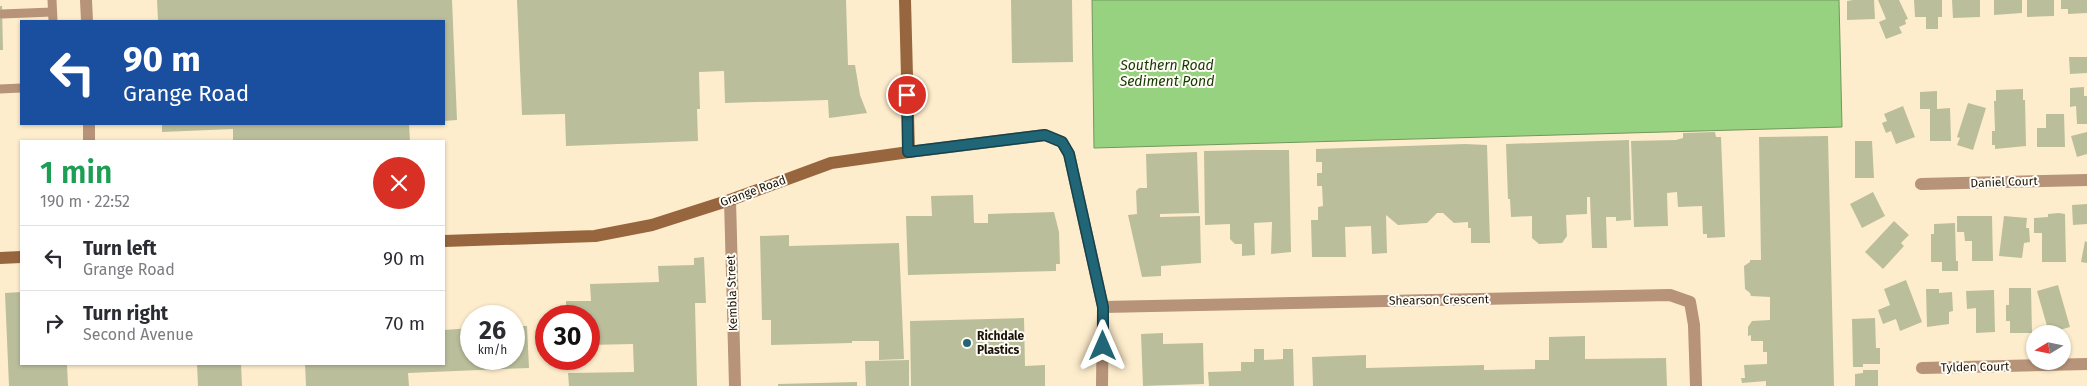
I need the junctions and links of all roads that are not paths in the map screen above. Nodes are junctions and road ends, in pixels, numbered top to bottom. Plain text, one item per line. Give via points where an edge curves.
1 (52, 0) edge
2 (86, 0) edge
3 (905, 0) edge
4 (2, 14) dead end
5 (52, 16) edge
6 (86, 20) edge
7 (20, 88) edge
8 (0, 89) edge
9 (89, 125) edge
10 (89, 140) edge
11 (908, 152) junction
12 (2087, 180) edge
13 (1921, 184) dead end
14 (730, 200) junction
15 (445, 242) edge
16 (20, 257) edge
17 (0, 258) edge
18 (1103, 307) junction
19 (2087, 364) edge
20 (1922, 368) dead end
21 (735, 386) edge
22 (1102, 386) edge
23 (1696, 386) edge

1 - 5 lane
2 - 6 street
3 - 11 main road
4 - 5 lane
7 - 8 lane
9 - 10 street
11 - 14 main road, Grange Road via 831,163
11 - 18 street, Grange Road via 1045,135 1062,142 1069,154
12 - 13 street, Daniel Court
14 - 15 main road, Grange Road via 652,225 595,236
14 - 21 street, Kembla Street
16 - 17 main road
18 - 22 street
18 - 23 street, Shearson Crescent via 1670,295 1690,302
19 - 20 street, Tylden Court

